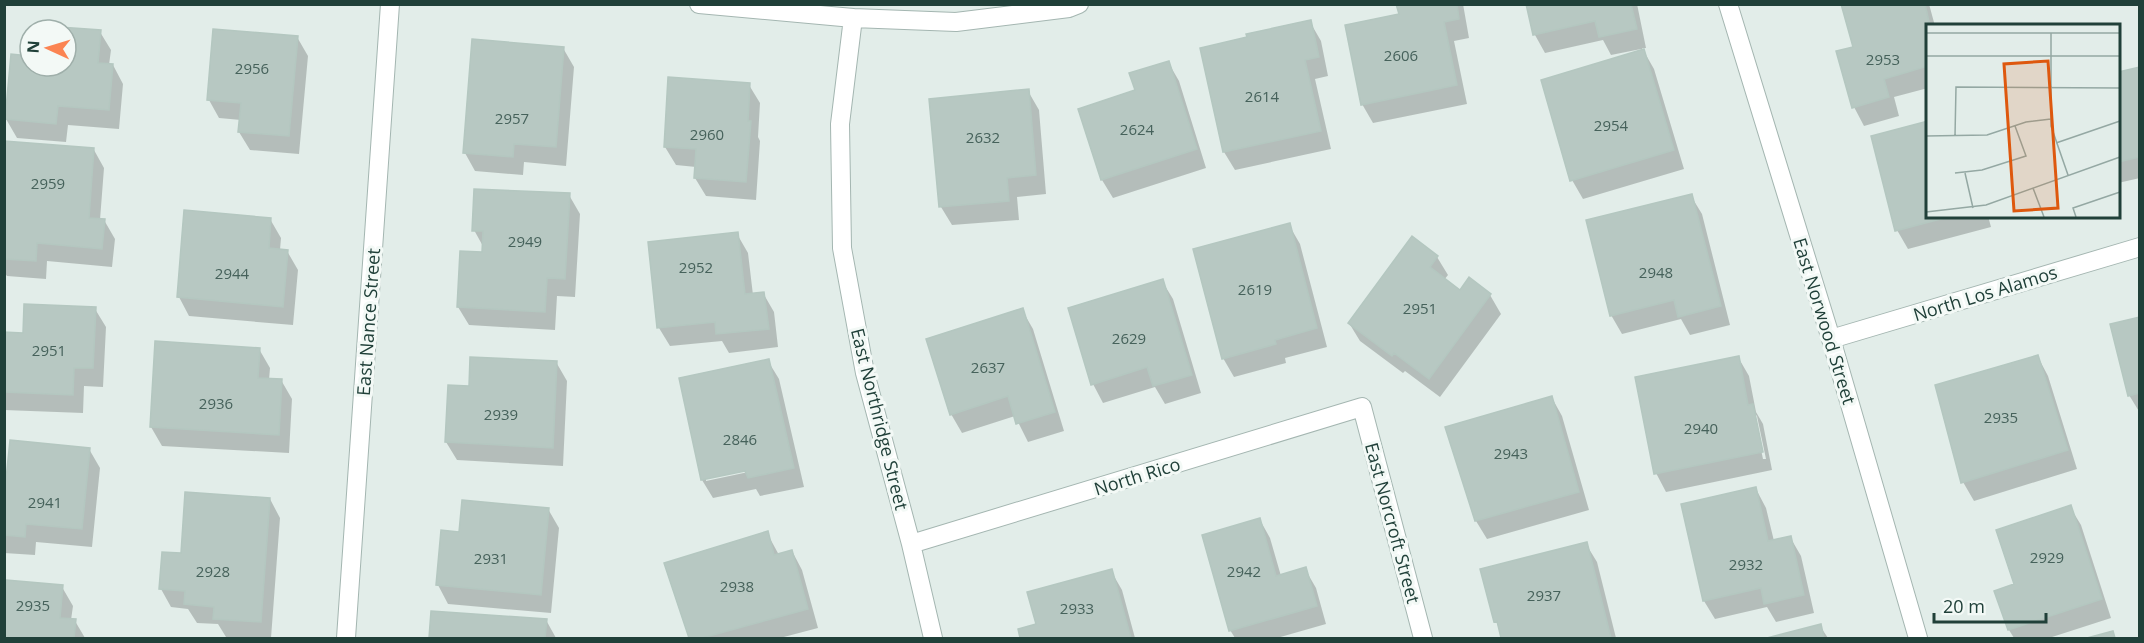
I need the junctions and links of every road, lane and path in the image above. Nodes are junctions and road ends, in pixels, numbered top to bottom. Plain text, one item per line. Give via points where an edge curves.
1 (390, 4) edge
2 (699, 4) edge
3 (1079, 4) edge
4 (1728, 4) edge
5 (853, 18) junction
6 (2139, 247) edge
7 (1831, 339) junction
8 (1362, 407) joint
9 (911, 544) junction
10 (346, 639) edge
11 (933, 639) edge
12 (1423, 639) edge
13 (1918, 639) edge

1 - 10 street, East Nance Street
2 - 5 street
3 - 5 street via 956,22
4 - 7 street, East Norwood Street
5 - 9 street, East Northridge Street via 840,124 842,248 865,373
6 - 7 street, North Los Alamos
7 - 13 street, East Norwood Street
8 - 9 street, North Rico
8 - 12 street, East Norcroft Street
9 - 11 street, East Northridge Street

